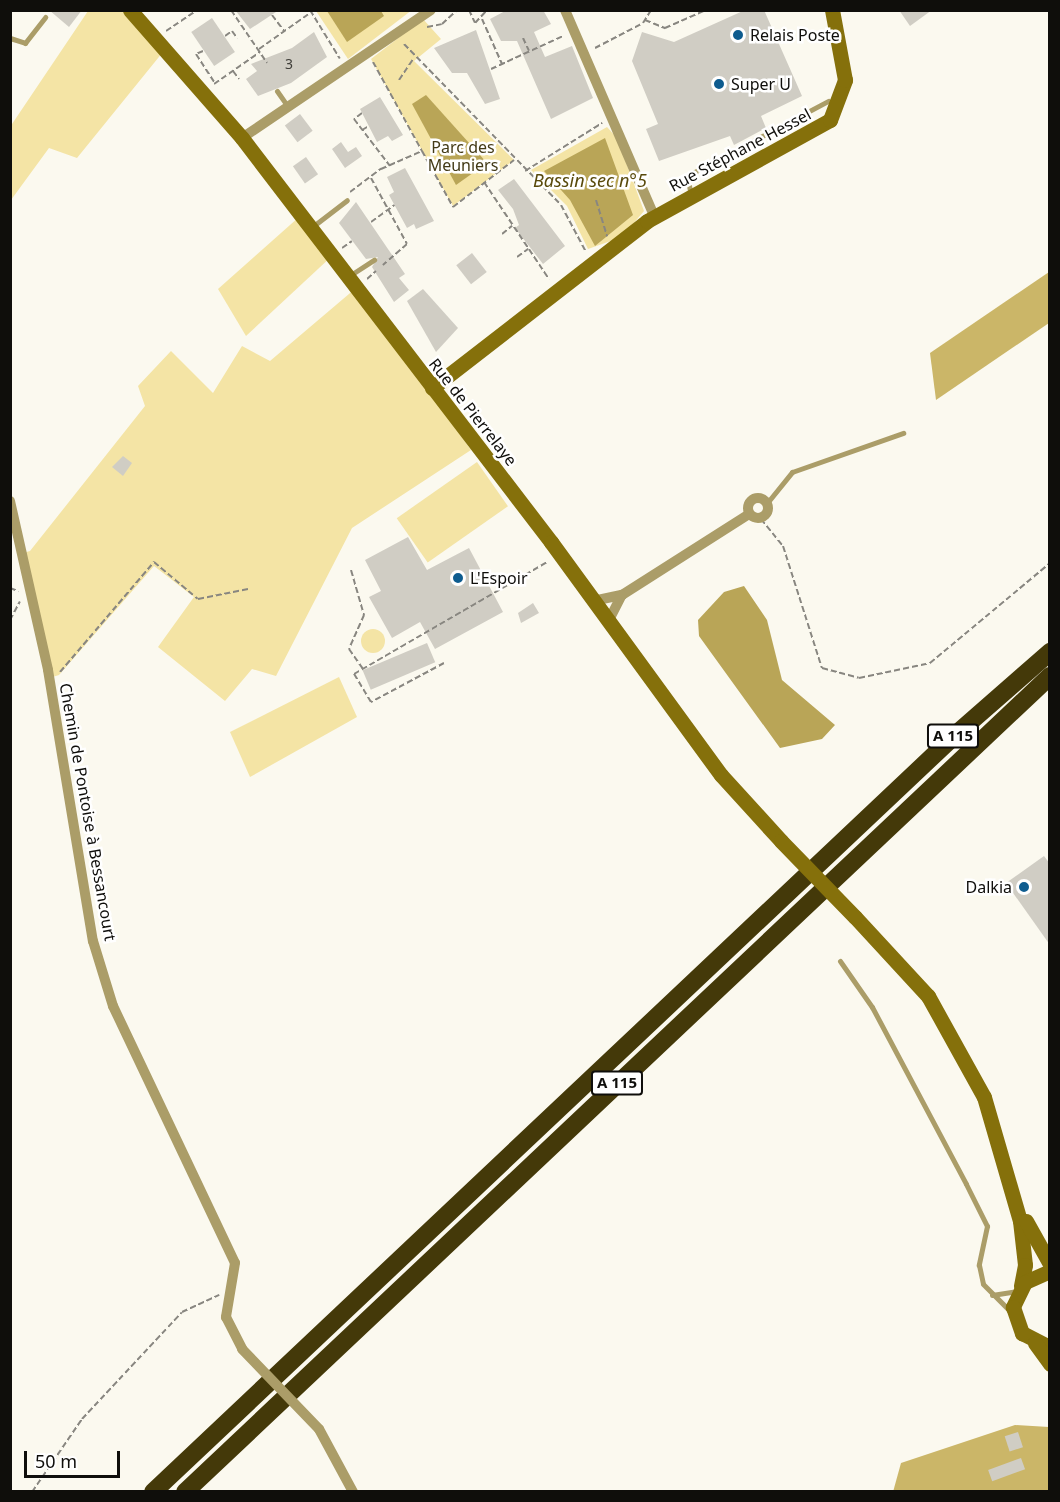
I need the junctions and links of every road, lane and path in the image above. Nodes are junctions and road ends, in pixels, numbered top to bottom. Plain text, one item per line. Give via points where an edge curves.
1 (130, 10) edge
2 (197, 10) edge
3 (231, 10) edge
4 (430, 10) edge
5 (458, 10) edge
6 (469, 10) edge
7 (565, 10) edge
8 (651, 10) edge
9 (706, 10) edge
10 (832, 10) edge
11 (486, 11) edge
12 (310, 12) edge
13 (272, 15) dead end
14 (45, 17) dead end
15 (482, 20) junction
16 (645, 20) junction
17 (422, 28) dead end
18 (284, 31) junction
19 (225, 36) dead end
20 (577, 36) junction
21 (10, 38) edge
22 (237, 38) dead end
23 (523, 38) dead end
24 (154, 39) junction
25 (408, 40) dead end
26 (260, 50) junction
27 (203, 51) dead end
28 (529, 51) junction
29 (368, 53) junction
30 (413, 59) junction
31 (267, 63) dead end
32 (502, 64) junction
33 (346, 69) junction
34 (492, 69) dead end
35 (233, 71) junction
36 (239, 79) dead end
37 (399, 80) dead end
38 (215, 83) junction
39 (277, 91) dead end
40 (202, 93) junction
41 (828, 100) dead end
42 (289, 108) junction
43 (362, 112) dead end
44 (614, 116) junction
45 (369, 126) dead end
46 (362, 130) junction
47 (375, 137) dead end
48 (242, 138) junction
49 (370, 140) junction
50 (422, 151) junction
51 (514, 160) junction
52 (390, 166) junction
53 (525, 171) junction
54 (371, 178) junction
55 (484, 182) junction
56 (691, 197) junction
57 (347, 200) joint
58 (596, 200) dead end
59 (394, 205) dead end
60 (389, 209) junction
61 (654, 216) junction
62 (371, 222) dead end
63 (512, 226) junction
64 (311, 228) junction
65 (502, 234) dead end
66 (608, 238) dead end
67 (528, 249) junction
68 (517, 257) dead end
69 (590, 258) dead end
70 (374, 260) dead end
71 (352, 282) junction
72 (558, 291) junction
73 (432, 388) junction
74 (903, 433) dead end
75 (10, 501) edge
76 (767, 503) junction
77 (749, 514) junction
78 (761, 519) junction
79 (560, 555) junction
80 (1050, 563) edge
81 (351, 570) dead end
82 (248, 589) dead end
83 (622, 595) junction
84 (593, 601) junction
85 (608, 622) junction
86 (1050, 652) edge
87 (444, 663) dead end
88 (363, 669) junction
89 (1050, 676) edge
90 (51, 684) junction
91 (840, 962) dead end
92 (1014, 1193) junction
93 (1050, 1264) edge
94 (1050, 1271) edge
95 (1019, 1288) junction
96 (991, 1294) junction
97 (228, 1295) junction
98 (1014, 1319) junction
99 (1042, 1345) edge
100 (1050, 1364) edge
101 (32, 1491) edge
102 (153, 1491) edge
103 (185, 1491) edge
104 (353, 1491) edge

1 - 24 main road, Rue de Pierrelaye
2 - 24 path
3 - 26 path
4 - 29 street
5 - 17 path via 442,24
6 - 15 path via 475,23
7 - 20 street
8 - 16 path
9 - 16 path via 665,28
10 - 56 main road, Rue Stéphane Hessel via 845,80 830,120
11 - 15 path
12 - 18 path
12 - 33 path
13 - 18 path
14 - 21 lane via 25,43
15 - 32 path
16 - 20 path via 591,50 584,33
18 - 26 path
19 - 22 path via 232,32
20 - 28 path via 570,39 567,34
20 - 44 street
23 - 28 path
24 - 40 main road, Rue de Pierrelaye
25 - 30 path via 401,46
26 - 31 path
26 - 35 path
27 - 38 path via 196,54
28 - 32 path
29 - 33 street
29 - 50 path
30 - 37 path
30 - 51 path
32 - 34 path
33 - 42 street
35 - 36 path
35 - 38 path
38 - 40 path
39 - 42 lane
40 - 48 main road, Rue de Pierrelaye
41 - 56 lane via 687,176
42 - 48 street
43 - 46 path via 354,119
44 - 53 path
44 - 61 street
45 - 46 path
46 - 49 path
47 - 49 path
48 - 64 main road, Rue de Pierrelaye
49 - 52 path
50 - 52 path
50 - 55 path via 453,207
51 - 53 path
51 - 55 path
52 - 54 path
53 - 69 path via 561,205
54 - 57 path via 346,194
54 - 60 path
55 - 63 path
56 - 61 main road, Rue Stéphane Hessel
57 - 64 lane
58 - 66 path
59 - 60 path
60 - 62 path
60 - 71 path via 407,244
61 - 72 main road, Rue Stéphane Hessel
63 - 65 path
63 - 67 path
64 - 71 main road, Rue de Pierrelaye
67 - 68 path
67 - 72 path
70 - 71 lane
71 - 73 main road, Rue de Pierrelaye
72 - 73 main road, Rue Stéphane Hessel
73 - 79 main road, Rue de Pierrelaye
74 - 76 lane via 792,472
75 - 90 street, Chemin de Pontoise à Bessancourt
76 - 77 street via 758,498 749,501
76 - 78 street
77 - 78 street
77 - 83 street
78 - 80 path via 783,546 822,668 859,678 930,663
79 - 84 main road, Rue de Pierrelaye
79 - 88 path
81 - 88 path via 364,615 349,649
82 - 90 path via 198,599 154,562
83 - 84 street
83 - 85 street
84 - 85 main road, Rue de Pierrelaye
85 - 92 main road, Rue de Pierrelaye, bridge via 721,775 928,996 984,1097
86 - 102 highway, A 115 via 954,736
87 - 88 path via 371,702 354,674
89 - 103 highway, A 115
90 - 97 street, Chemin de Pontoise à Bessancourt via 93,941 113,1006 235,1263
91 - 96 lane via 872,1006 987,1226 979,1265
92 - 93 main road
92 - 95 main road via 1024,1247
94 - 95 main road
95 - 96 lane
95 - 98 main road
96 - 98 lane
97 - 101 path via 206,1298 182,1312 82,1419
97 - 104 street, Chemin de Pontoise à Bessancourt, bridge via 228,1329 242,1349 319,1429
98 - 99 main road
99 - 100 main road

